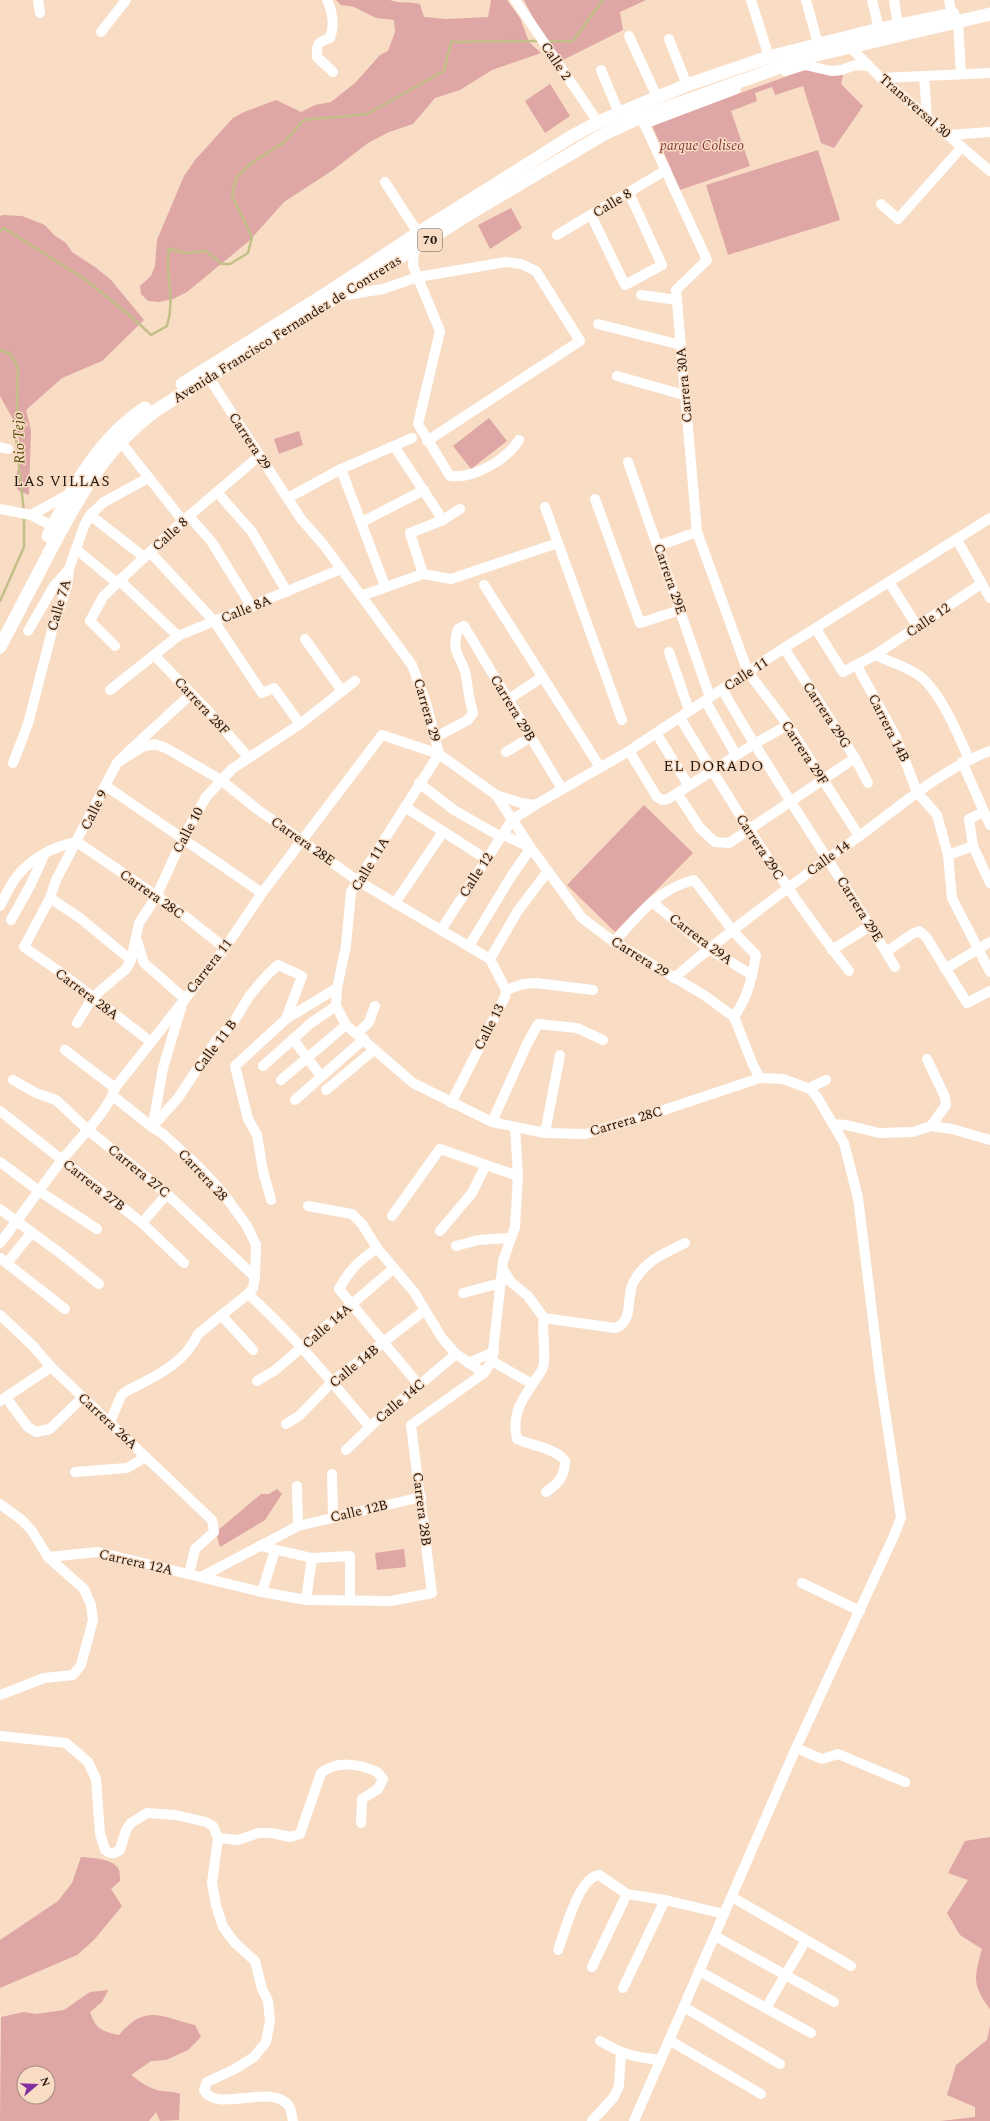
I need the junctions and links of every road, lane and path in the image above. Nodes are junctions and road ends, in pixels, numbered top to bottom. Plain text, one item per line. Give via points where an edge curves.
1 (38, 0) edge
2 (126, 0) edge
3 (328, 0) edge
4 (515, 0) edge
5 (751, 0) edge
6 (806, 0) edge
7 (872, 0) edge
8 (894, 0) edge
9 (949, 0) edge
10 (990, 5) edge
11 (40, 13) dead end
12 (990, 14) edge
13 (955, 18) junction
14 (898, 25) junction
15 (879, 29) junction
16 (101, 32) dead end
17 (629, 36) dead end
18 (669, 39) dead end
19 (818, 44) junction
20 (848, 45) junction
21 (769, 57) junction
22 (869, 66) junction
23 (848, 67) junction
24 (601, 70) dead end
25 (333, 72) dead end
26 (990, 73) edge
27 (961, 74) junction
28 (924, 76) junction
29 (881, 78) junction
30 (686, 85) junction
31 (657, 97) junction
32 (619, 113) junction
33 (927, 117) junction
34 (643, 120) junction
35 (598, 122) junction
36 (990, 132) edge
37 (949, 135) junction
38 (962, 147) junction
39 (666, 170) junction
40 (990, 171) edge
41 (385, 182) dead end
42 (629, 192) junction
43 (881, 204) dead end
44 (591, 215) junction
45 (418, 233) junction
46 (556, 235) dead end
47 (414, 251) junction
48 (418, 277) junction
49 (641, 295) dead end
50 (338, 297) junction
51 (677, 300) junction
52 (598, 324) dead end
53 (680, 345) junction
54 (617, 376) dead end
55 (209, 378) junction
56 (684, 395) junction
57 (412, 438) dead end
58 (519, 440) dead end
59 (120, 441) junction
60 (427, 441) junction
61 (394, 446) junction
62 (259, 456) junction
63 (628, 462) dead end
64 (341, 469) junction
65 (148, 478) junction
66 (424, 490) junction
67 (217, 492) junction
68 (71, 493) junction
69 (288, 498) junction
70 (595, 499) dead end
71 (545, 507) dead end
72 (0, 509) edge
73 (460, 509) dead end
74 (30, 515) junction
75 (90, 515) junction
76 (990, 518) edge
77 (186, 519) junction
78 (443, 520) junction
79 (362, 522) junction
80 (57, 528) junction
81 (697, 532) junction
82 (957, 540) junction
83 (558, 543) junction
84 (658, 546) junction
85 (76, 549) junction
86 (147, 555) junction
87 (341, 568) junction
88 (69, 569) junction
89 (423, 574) junction
90 (118, 582) junction
91 (889, 582) junction
92 (980, 584) junction
93 (484, 585) dead end
94 (385, 586) junction
95 (287, 592) junction
96 (361, 596) junction
97 (990, 598) edge
98 (252, 607) junction
99 (680, 610) junction
100 (214, 621) junction
101 (917, 626) junction
102 (816, 629) junction
103 (28, 631) dead end
104 (0, 632) edge
105 (178, 636) junction
106 (306, 639) dead end
107 (115, 646) dead end
108 (0, 647) edge
109 (784, 648) junction
110 (669, 652) dead end
111 (154, 655) junction
112 (875, 655) junction
113 (857, 666) junction
114 (748, 672) junction
115 (542, 677) junction
116 (355, 681) dead end
117 (722, 689) junction
118 (110, 690) dead end
119 (342, 691) junction
120 (191, 694) junction
121 (509, 699) junction
122 (708, 699) junction
123 (689, 710) junction
124 (680, 718) junction
125 (622, 720) dead end
126 (300, 724) junction
127 (788, 725) junction
128 (656, 734) junction
129 (436, 737) junction
130 (531, 737) junction
131 (754, 744) junction
132 (629, 751) junction
133 (990, 751) edge
134 (506, 752) dead end
135 (439, 754) junction
136 (736, 755) junction
137 (248, 758) junction
138 (855, 758) junction
139 (966, 761) junction
140 (13, 763) dead end
141 (117, 764) junction
142 (600, 767) junction
143 (712, 772) junction
144 (221, 780) junction
145 (822, 780) junction
146 (868, 782) dead end
147 (419, 783) junction
148 (106, 786) junction
149 (689, 786) junction
150 (562, 789) junction
151 (917, 792) junction
152 (677, 793) junction
153 (496, 795) junction
154 (791, 801) junction
155 (535, 805) junction
156 (405, 807) junction
157 (984, 812) junction
158 (512, 820) junction
159 (990, 825) edge
160 (749, 831) junction
161 (443, 832) junction
162 (502, 835) junction
163 (859, 836) junction
164 (182, 840) junction
165 (303, 841) junction
166 (77, 842) junction
167 (973, 846) junction
168 (531, 848) junction
169 (45, 853) junction
170 (948, 855) junction
171 (828, 858) junction
172 (486, 859) junction
173 (548, 871) junction
174 (358, 880) junction
175 (990, 883) edge
176 (787, 889) junction
177 (262, 893) junction
178 (156, 897) junction
179 (50, 898) junction
180 (652, 902) junction
181 (395, 903) junction
182 (0, 906) edge
183 (10, 920) dead end
184 (870, 926) junction
185 (441, 930) junction
186 (733, 931) junction
187 (136, 939) junction
188 (614, 942) junction
189 (990, 942) edge
190 (469, 946) junction
191 (24, 947) joint
192 (225, 948) junction
193 (709, 949) junction
194 (832, 950) junction
195 (977, 950) junction
196 (886, 952) junction
197 (490, 959) junction
198 (131, 960) junction
199 (895, 967) dead end
200 (945, 969) junction
201 (849, 971) dead end
202 (990, 972) edge
203 (752, 975) junction
204 (674, 978) junction
205 (337, 988) junction
206 (506, 990) junction
207 (593, 990) dead end
208 (990, 991) edge
209 (93, 997) junction
210 (184, 998) junction
211 (336, 1006) junction
212 (375, 1006) dead end
213 (734, 1016) junction
214 (286, 1019) junction
215 (77, 1023) dead end
216 (346, 1024) junction
217 (360, 1036) junction
218 (293, 1040) junction
219 (602, 1040) dead end
220 (150, 1042) junction
221 (65, 1050) dead end
222 (374, 1050) junction
223 (560, 1055) dead end
224 (307, 1058) junction
225 (927, 1059) dead end
226 (263, 1066) dead end
227 (321, 1076) junction
228 (760, 1078) junction
229 (13, 1080) dead end
230 (281, 1080) dead end
231 (826, 1080) dead end
232 (810, 1089) junction
233 (326, 1090) dead end
234 (114, 1092) junction
235 (294, 1100) dead end
236 (451, 1104) junction
237 (0, 1111) edge
238 (492, 1122) junction
239 (833, 1124) junction
240 (931, 1126) junction
241 (515, 1127) junction
242 (152, 1128) junction
243 (87, 1129) junction
244 (545, 1133) junction
245 (990, 1140) edge
246 (62, 1160) junction
247 (0, 1162) edge
248 (486, 1165) junction
249 (518, 1176) junction
250 (39, 1191) junction
251 (167, 1194) junction
252 (271, 1200) dead end
253 (308, 1206) dead end
254 (0, 1209) edge
255 (392, 1216) dead end
256 (17, 1221) junction
257 (142, 1223) junction
258 (97, 1229) dead end
259 (440, 1231) dead end
260 (32, 1232) junction
261 (510, 1238) junction
262 (0, 1243) edge
263 (685, 1243) dead end
264 (456, 1246) dead end
265 (377, 1248) junction
266 (3, 1260) edge
267 (184, 1263) dead end
268 (394, 1268) junction
269 (504, 1271) junction
270 (255, 1277) junction
271 (500, 1283) junction
272 (98, 1284) dead end
273 (463, 1293) dead end
274 (248, 1294) junction
275 (351, 1305) junction
276 (65, 1309) dead end
277 (424, 1310) junction
278 (0, 1316) edge
279 (222, 1316) junction
280 (544, 1318) junction
281 (384, 1342) junction
282 (301, 1348) junction
283 (253, 1350) dead end
284 (456, 1354) junction
285 (493, 1356) junction
286 (468, 1363) junction
287 (51, 1367) junction
288 (484, 1373) junction
289 (257, 1381) dead end
290 (332, 1382) junction
291 (532, 1384) junction
292 (419, 1385) junction
293 (83, 1397) junction
294 (3, 1400) edge
295 (110, 1422) junction
296 (286, 1424) dead end
297 (370, 1427) junction
298 (346, 1450) dead end
299 (146, 1457) junction
300 (74, 1472) dead end
301 (332, 1474) dead end
302 (297, 1486) dead end
303 (546, 1492) dead end
304 (421, 1497) junction
305 (0, 1504) edge
306 (333, 1517) junction
307 (298, 1526) junction
308 (260, 1546) junction
309 (275, 1550) junction
310 (48, 1556) junction
311 (312, 1558) junction
312 (189, 1574) junction
313 (201, 1577) junction
314 (802, 1583) dead end
315 (262, 1592) junction
316 (432, 1593) joint
317 (306, 1600) junction
318 (350, 1600) junction
319 (860, 1611) junction
320 (0, 1695) edge
321 (0, 1736) edge
322 (796, 1748) junction
323 (905, 1782) dead end
324 (361, 1823) dead end
325 (218, 1838) junction
326 (628, 1894) junction
327 (732, 1897) junction
328 (665, 1900) junction
329 (724, 1914) junction
330 (715, 1936) junction
331 (806, 1940) junction
332 (558, 1950) dead end
333 (851, 1966) dead end
334 (592, 1967) dead end
335 (699, 1971) junction
336 (786, 1976) junction
337 (623, 1988) dead end
338 (834, 2002) dead end
339 (684, 2007) junction
340 (766, 2008) junction
341 (811, 2033) dead end
342 (669, 2040) junction
343 (600, 2041) dead end
344 (621, 2053) junction
345 (661, 2060) junction
346 (780, 2064) dead end
347 (761, 2094) dead end
348 (293, 2121) edge
349 (592, 2121) edge
350 (634, 2121) edge

1 - 11 street
2 - 16 street
3 - 25 street via 334,29 330,38 320,42 316,47 317,57
4 - 35 street, Calle 2
5 - 21 street
6 - 19 street
7 - 15 street
8 - 14 street
9 - 13 street
10 - 13 main road, Avenida Francisco Fernandez de Contreras / 70
12 - 13 main road, Avenida Francisco Fernandez de Contreras / 70
13 - 14 main road, Avenida Francisco Fernandez de Contreras / 70
13 - 20 main road, Avenida Francisco Fernandez de Contreras / 70
13 - 27 street
14 - 15 main road, Avenida Francisco Fernandez de Contreras / 70
15 - 20 main road, Avenida Francisco Fernandez de Contreras / 70
17 - 31 street
18 - 30 street
19 - 20 main road, Avenida Francisco Fernandez de Contreras / 70
19 - 21 main road, Avenida Francisco Fernandez de Contreras / 70
20 - 22 street, Transversal 30
20 - 23 street
20 - 34 main road, Avenida Francisco Fernandez de Contreras / 70 via 761,72
21 - 30 main road, Avenida Francisco Fernandez de Contreras / 70
22 - 23 street
22 - 29 street, Transversal 30
23 - 34 street via 831,70 806,66 775,74
24 - 32 street
26 - 27 street
27 - 28 street
28 - 29 street
28 - 33 street
29 - 33 street, Transversal 30
30 - 31 main road, Avenida Francisco Fernandez de Contreras / 70
31 - 32 main road, Avenida Francisco Fernandez de Contreras / 70
32 - 35 main road, Avenida Francisco Fernandez de Contreras / 70
33 - 37 street, Transversal 30
34 - 39 street, Carrera 30A
34 - 47 main road, Avenida Francisco Fernandez de Contreras / 70 via 574,150
35 - 45 main road, Avenida Francisco Fernandez de Contreras / 70
36 - 37 street
37 - 38 street, Transversal 30
38 - 40 street, Transversal 30
38 - 43 street via 898,219
39 - 42 street, Calle 8
39 - 51 street, Carrera 30A via 708,260 676,290
41 - 45 street
42 - 44 street, Calle 8
42 - 44 street via 662,265 625,285
44 - 46 street, Calle 8
45 - 68 main road, Avenida Francisco Fernandez de Contreras / 70 via 128,419 113,434
47 - 48 street via 413,266
47 - 50 main road, Avenida Francisco Fernandez de Contreras / 70
48 - 50 street via 383,289
48 - 60 street via 440,331 418,424
48 - 60 street via 506,262 520,264 536,271 580,341
49 - 51 street
50 - 55 main road, Avenida Francisco Fernandez de Contreras / 70
51 - 53 street, Carrera 30A
52 - 53 street
53 - 56 street, Carrera 30A
54 - 56 street
55 - 59 main road, Avenida Francisco Fernandez de Contreras / 70 via 138,423
55 - 62 street, Carrera 29
56 - 81 street, Carrera 30A
57 - 61 street
58 - 60 street via 514,448 480,473 456,477 450,476
59 - 65 street
59 - 80 main road, Avenida Francisco Fernandez de Contreras / 70 via 100,464
61 - 64 street
61 - 66 street
62 - 67 street, Calle 8
62 - 69 street, Carrera 29
63 - 84 street, Carrera 29E
64 - 69 street
64 - 79 street
65 - 75 street, Calle 7A via 104,502
65 - 77 street
66 - 78 street
66 - 79 street
67 - 77 street, Calle 8
67 - 95 street via 252,532
68 - 74 street
68 - 80 main road, Avenida Francisco Fernandez de Contreras / 70
69 - 87 street, Carrera 29 via 301,519
70 - 99 street via 640,623
71 - 83 street
72 - 74 street
73 - 78 street
74 - 80 street
75 - 85 street, Calle 7A
75 - 86 street
76 - 82 street, Calle 11
77 - 86 street, Calle 8
77 - 98 street via 211,541
78 - 89 street via 410,533
79 - 94 street
80 - 104 main road, Avenida Francisco Fernandez de Contreras / 70
80 - 108 main road, Avenida Francisco Fernandez de Contreras / 70
81 - 84 street
81 - 114 street, Carrera 30A
82 - 91 street, Calle 11
82 - 92 street
83 - 89 street via 451,579
83 - 125 street
84 - 99 street, Carrera 29E
85 - 88 street, Calle 7A
85 - 90 street
86 - 90 street, Calle 8
86 - 100 street
87 - 95 street, Calle 8A
87 - 96 street, Carrera 29
88 - 103 street via 54,586
88 - 140 street, Calle 7A via 28,724
89 - 94 street
90 - 105 street
90 - 107 street, Calle 8 via 103,597 90,621
91 - 101 street
91 - 102 street, Calle 11
92 - 97 street
92 - 101 street, Calle 12
93 - 115 street
94 - 96 street
95 - 98 street, Calle 8A
96 - 129 street, Carrera 29 via 412,665
98 - 100 street, Calle 8A
99 - 122 street, Carrera 29E
100 - 105 street, Calle 8A
100 - 126 street via 262,693 274,688
101 - 112 street, Calle 12
102 - 109 street, Calle 11
102 - 113 street, Calle 12 via 843,672
105 - 111 street, Calle 8A
106 - 119 street
109 - 114 street, Calle 11
109 - 138 street, Carrera 29G
110 - 123 street
111 - 118 street, Calle 8A
111 - 120 street, Carrera 28F
112 - 113 street, Calle 12
112 - 139 street via 921,677 952,721
113 - 151 street, Carrera 14B via 896,737
114 - 117 street, Calle 11
114 - 127 street, Carrera 29F
115 - 121 street
115 - 142 street
116 - 119 street, Calle 10
117 - 122 street, Calle 11
117 - 131 street, Carrera 29E
119 - 126 street, Calle 10
120 - 137 street, Carrera 28F
120 - 141 street, Calle 9
121 - 129 street, Carrera 29B via 464,626 458,629 454,641 466,675 473,713 468,720
121 - 130 street, Carrera 29B
122 - 123 street, Calle 11
122 - 136 street, Carrera 29E
123 - 124 street, Calle 11
124 - 128 street, Calle 11
124 - 143 street, Carrera 29C
126 - 137 street, Calle 10
127 - 131 street
127 - 145 street, Carrera 29F
128 - 132 street, Calle 11
128 - 149 street
129 - 135 street, Carrera 29
130 - 134 street
130 - 150 street, Carrera 29B
131 - 136 street
131 - 154 street, Carrera 29E
132 - 142 street, Calle 11
132 - 152 street via 657,797 662,800
133 - 139 street, Calle 14
135 - 147 street, Calle 11A
135 - 153 street, Carrera 29
135 - 165 street, Carrera 11 via 382,735
136 - 143 street
137 - 144 street, Calle 10
138 - 145 street
138 - 146 street, Carrera 29G
139 - 151 street, Calle 14
139 - 157 street
141 - 144 street, Carrera 28E via 142,747 154,744 166,748
141 - 148 street, Calle 9
142 - 150 street, Calle 11
143 - 149 street
143 - 160 street, Carrera 29C
144 - 164 street, Calle 10 via 206,797
144 - 165 street, Carrera 28E
145 - 154 street
145 - 163 street, Carrera 29F
147 - 156 street, Calle 11A
147 - 162 street via 454,810
148 - 164 street
148 - 166 street, Calle 9
149 - 152 street
150 - 155 street, Calle 11
151 - 163 street, Calle 14
151 - 170 street via 937,815
152 - 160 street via 700,828 715,842 729,843
153 - 155 street
153 - 158 street, Carrera 29
154 - 160 street
154 - 171 street, Carrera 29E
155 - 158 street, Calle 11
156 - 161 street
156 - 174 street, Calle 11A
157 - 159 street
157 - 167 street via 969,819
158 - 162 street, Calle 12
158 - 168 street, Carrera 29
160 - 176 street, Carrera 29C
161 - 172 street
161 - 181 street
162 - 168 street
162 - 172 street, Calle 12
163 - 171 street, Calle 14
164 - 177 street
164 - 178 street, Calle 10
165 - 174 street, Carrera 28E
165 - 177 street, Carrera 11
166 - 169 street via 62,845
166 - 178 street, Carrera 28C
166 - 179 street, Calle 9 via 56,880
167 - 170 street
167 - 175 street
168 - 173 street, Carrera 29
168 - 190 street
169 - 182 street via 23,868
169 - 183 street
170 - 195 street via 952,898
171 - 176 street, Calle 14
171 - 184 street, Carrera 29E
172 - 185 street, Calle 12
173 - 188 street, Carrera 29 via 582,918
173 - 197 street via 517,912
174 - 181 street, Carrera 28E
174 - 205 street, Calle 11A via 351,892 346,946
176 - 186 street, Calle 14
176 - 194 street, Carrera 29C
177 - 192 street, Carrera 11
178 - 187 street, Calle 10 via 139,924
178 - 192 street, Carrera 28C
179 - 191 street, Calle 9
179 - 198 street via 80,918
180 - 186 street via 676,885 694,880
180 - 188 street
180 - 193 street, Carrera 29A
181 - 185 street, Carrera 28E
184 - 194 street
184 - 196 street, Carrera 29E
185 - 190 street, Carrera 28E
186 - 193 street, Calle 14
186 - 203 street via 756,955
187 - 198 street, Calle 10
187 - 210 street via 144,963
188 - 204 street, Carrera 29
189 - 195 street
190 - 197 street, Carrera 28E
191 - 209 street, Carrera 28A
192 - 210 street, Carrera 11
193 - 203 street, Carrera 29A
193 - 204 street, Calle 14
194 - 201 street, Carrera 29C
195 - 200 street
195 - 202 street
196 - 199 street, Carrera 29E
196 - 200 street via 919,931 926,937
197 - 206 street, Calle 13
198 - 209 street, Calle 10 via 116,979
200 - 208 street via 967,1003
203 - 213 street via 746,999
204 - 213 street, Carrera 29
205 - 211 street
205 - 214 street
206 - 207 street via 536,983
206 - 236 street, Calle 13 via 495,1020 482,1040
209 - 215 street, Calle 10
209 - 220 street, Carrera 28A
210 - 220 street, Carrera 11
210 - 242 street via 163,1068
211 - 216 street, Carrera 28C
211 - 218 street via 311,1023
212 - 217 street
213 - 228 street
214 - 242 street, Calle 11 B via 302,976 278,965 250,995 233,1024 216,1041 178,1098
214 - 252 street via 235,1066 248,1120 257,1135
216 - 217 street, Carrera 28C
216 - 224 street
217 - 222 street, Carrera 28C
217 - 227 street
218 - 224 street
218 - 226 street
219 - 238 street via 577,1028 538,1024
220 - 234 street, Carrera 11
221 - 234 street, Carrera 28
222 - 233 street
222 - 236 street, Carrera 28C via 413,1083
223 - 244 street
224 - 227 street
224 - 230 street
225 - 240 street via 945,1097 946,1105
227 - 235 street
228 - 232 street, Carrera 28C via 783,1079
228 - 244 street, Carrera 28C via 585,1134
229 - 243 street, Carrera 27C via 36,1093 56,1100
231 - 232 street
232 - 239 street
234 - 242 street, Carrera 28
234 - 243 street, Carrera 11
236 - 238 street, Carrera 28C
237 - 246 street, Carrera 27B
238 - 241 street, Carrera 28C
239 - 240 street via 879,1133 913,1132
239 - 319 street via 844,1143 858,1198 880,1377 901,1518
240 - 245 street
241 - 244 street, Carrera 28C
241 - 249 street
242 - 270 street, Carrera 28 via 163,1134 198,1166 223,1193 247,1226 256,1245
243 - 246 street, Carrera 11
243 - 251 street, Carrera 27C
246 - 250 street, Carrera 11
246 - 257 street, Carrera 27B
247 - 250 street
248 - 249 street
248 - 255 street via 440,1149
248 - 259 street via 472,1193
249 - 261 street via 515,1227
250 - 256 street, Carrera 11
250 - 258 street
251 - 257 street
251 - 270 street, Carrera 27C
253 - 265 street via 352,1214 362,1224
254 - 256 street
256 - 260 street
256 - 262 street, Carrera 11
257 - 267 street, Carrera 27B
260 - 266 street
260 - 272 street
261 - 264 street via 478,1240
261 - 269 street via 503,1261
263 - 280 street via 646,1264 630,1290 628,1318 621,1327 599,1327
265 - 268 street
265 - 275 street via 351,1269 339,1289
266 - 276 street
268 - 275 street, Calle 14A
268 - 277 street via 414,1292
269 - 271 street
269 - 280 street via 511,1282 528,1296
270 - 274 street via 253,1288
271 - 273 street
271 - 285 street
274 - 279 street
274 - 282 street via 267,1310
275 - 281 street
275 - 282 street, Calle 14A
277 - 281 street, Calle 14B
277 - 284 street
278 - 287 street, Carrera 26A via 33,1346
279 - 283 street
279 - 295 street via 198,1334 193,1344 172,1366 125,1392
280 - 291 street via 544,1366
281 - 290 street, Calle 14B
281 - 292 street
282 - 289 street, Calle 14A via 274,1372
282 - 290 street
284 - 286 street
284 - 292 street, Calle 14C
285 - 286 street
285 - 288 street
285 - 291 street
286 - 288 street
287 - 293 street, Carrera 26A
287 - 294 street
288 - 304 street, Carrera 28B via 411,1425
290 - 296 street, Calle 14B via 299,1416
290 - 297 street
291 - 303 street via 516,1414 514,1425 517,1439 552,1451 565,1461 562,1477
292 - 297 street, Calle 14C
293 - 294 street via 50,1429 36,1432 28,1428
293 - 295 street, Carrera 26A
295 - 299 street, Carrera 26A
297 - 298 street, Calle 14C
299 - 300 street via 127,1468
299 - 312 street, Carrera 26A via 212,1520 215,1526 214,1532 194,1549
301 - 306 street
302 - 307 street
304 - 306 street, Calle 12B
304 - 316 street, Carrera 28B
305 - 310 street via 23,1521
306 - 307 street, Calle 12B
307 - 308 street, Calle 12B
308 - 309 street
308 - 313 street, Calle 12B
309 - 311 street
309 - 315 street
310 - 312 street, Carrera 12A via 98,1552
310 - 320 street via 84,1589 91,1605 93,1620 81,1665 73,1675 44,1678
311 - 317 street
311 - 318 street via 350,1556
312 - 313 street, Carrera 12A
313 - 315 street, Carrera 12A
314 - 319 street
315 - 317 street, Carrera 12A
316 - 318 street, Carrera 12A via 391,1601
317 - 318 street, Carrera 12A
319 - 322 street
321 - 325 street via 66,1743 88,1762 96,1778 100,1834 105,1850 110,1853 120,1850 131,1823 147,1813 168,1814 206,1822 213,1826
322 - 323 street via 822,1759 838,1754
322 - 327 street
324 - 325 street via 362,1799 378,1789 383,1779 377,1772 348,1764 321,1773 300,1834 290,1837 258,1833 238,1840
325 - 348 street via 212,1883 216,1905 223,1926 235,1943 255,1961 268,2001 270,2021 266,2042 254,2057 207,2082 204,2090 216,2099 271,2097 284,2101 290,2107
326 - 328 street
326 - 332 street via 599,1875 589,1878 580,1892
326 - 334 street
327 - 329 street
327 - 331 street
328 - 329 street
328 - 337 street
329 - 330 street
330 - 335 street
330 - 336 street
331 - 333 street
331 - 336 street
335 - 339 street
335 - 340 street
336 - 338 street
336 - 340 street
339 - 342 street
339 - 346 street
340 - 341 street
342 - 345 street
342 - 347 street
343 - 344 street
344 - 345 street
344 - 349 street via 619,2086 614,2097
345 - 350 street

